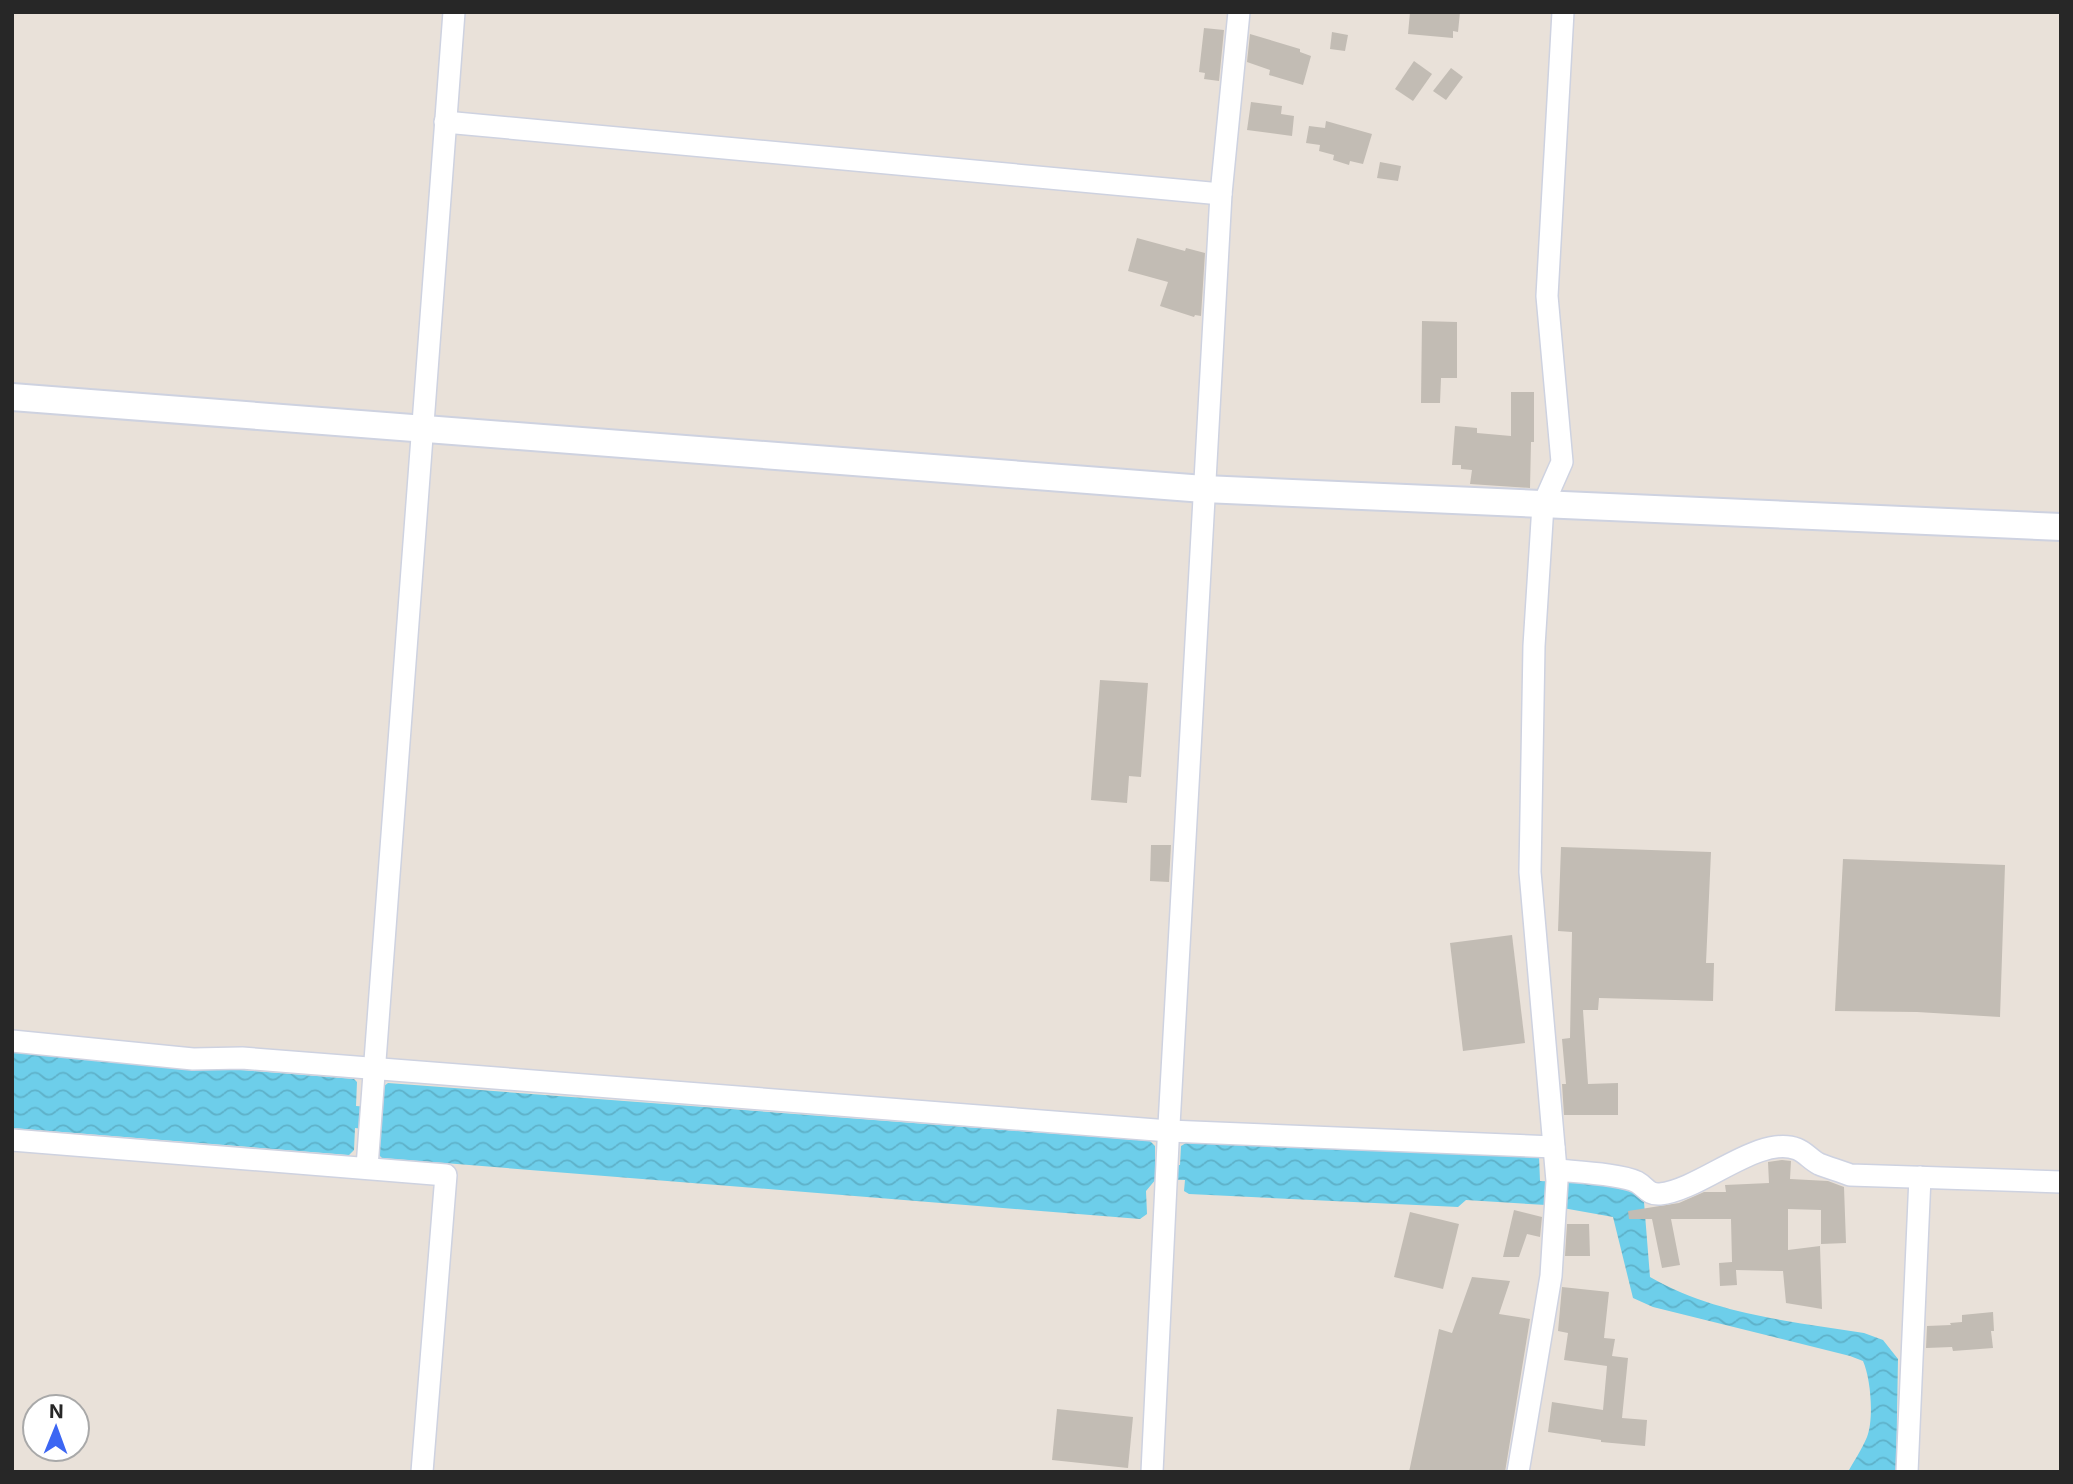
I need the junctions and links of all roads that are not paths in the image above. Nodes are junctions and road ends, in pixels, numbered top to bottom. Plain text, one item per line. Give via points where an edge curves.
1 (454, 12) edge
2 (1239, 12) edge
3 (1563, 12) edge
4 (445, 122) junction
5 (1220, 194) junction
6 (12, 397) edge
7 (424, 430) junction
8 (1204, 489) junction
9 (1543, 505) junction
10 (2061, 527) edge
11 (12, 1041) edge
12 (373, 1074) junction
13 (1168, 1137) junction
14 (12, 1140) edge
15 (1554, 1147) junction
16 (367, 1167) junction
17 (1557, 1170) junction
18 (1920, 1177) junction
19 (2061, 1182) edge
20 (422, 1472) edge
21 (1152, 1472) edge
22 (1518, 1472) edge
23 (1907, 1472) edge

1 - 4 street
2 - 5 street
3 - 9 street via 1547,296 1562,462
4 - 5 street
4 - 7 street
5 - 8 street
6 - 7 street
7 - 8 street
7 - 12 street
8 - 9 street
8 - 13 street
9 - 10 street
9 - 15 street via 1534,646 1530,872
11 - 12 street via 193,1059 242,1058
12 - 13 street
12 - 16 street
13 - 15 street
13 - 21 street
14 - 16 street
15 - 17 street
16 - 20 street via 446,1175
17 - 18 street via 1625,1179 1658,1194 1675,1191 1775,1147 1796,1149 1850,1175
17 - 22 street via 1551,1276
18 - 19 street
18 - 23 street

